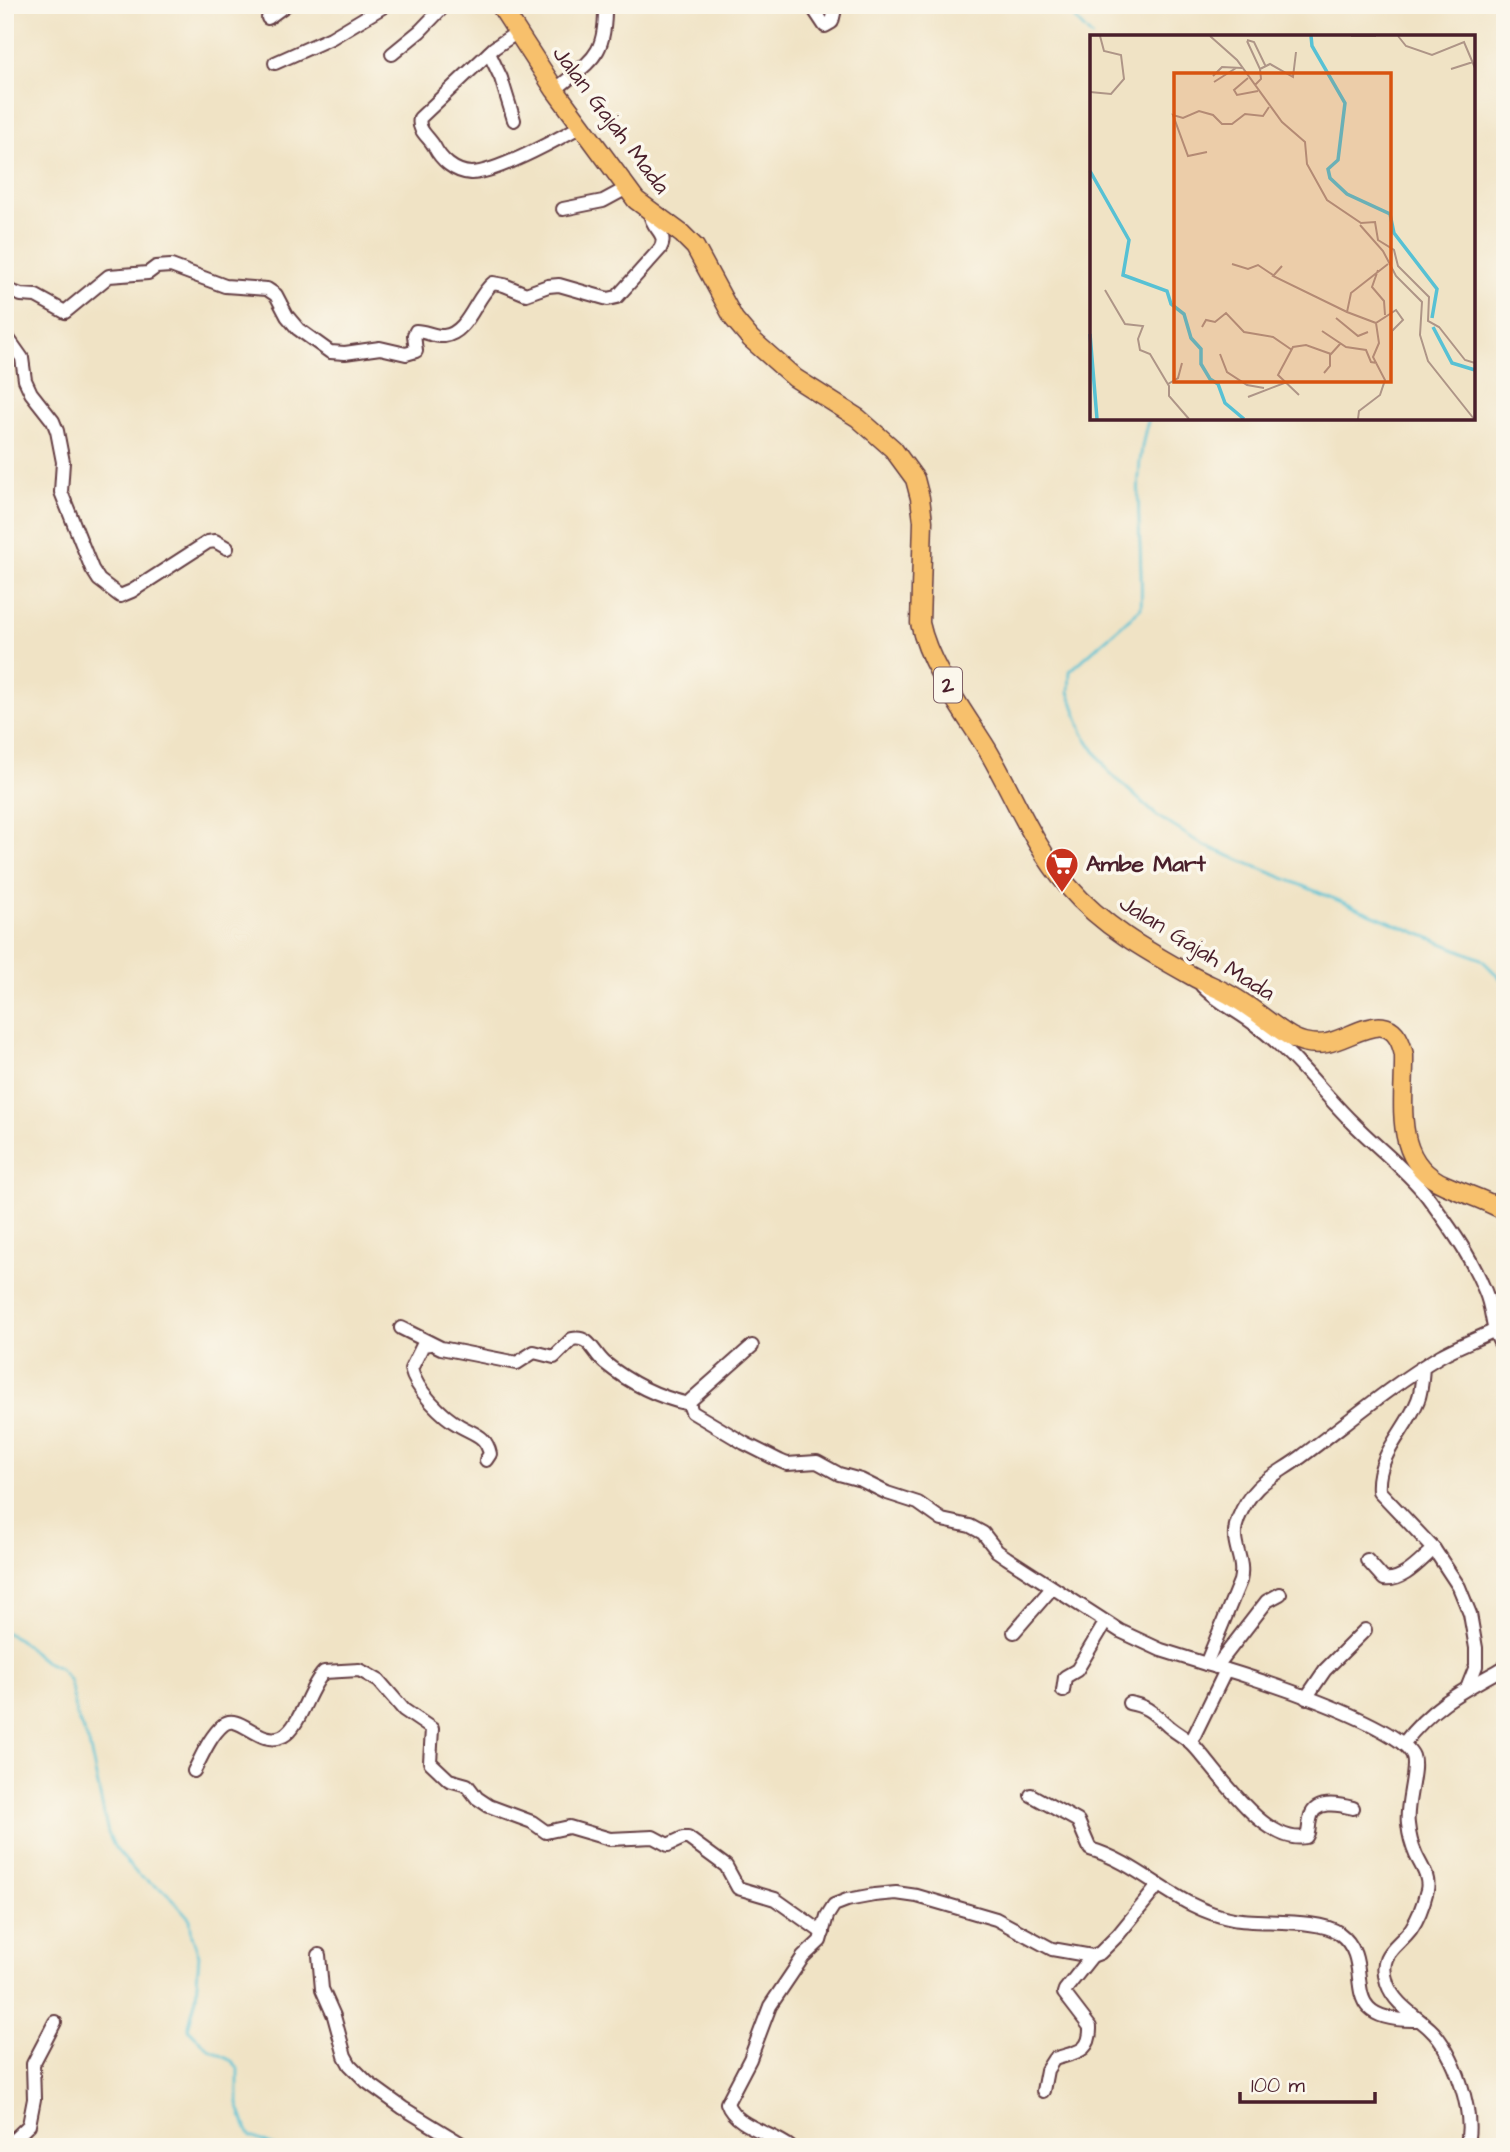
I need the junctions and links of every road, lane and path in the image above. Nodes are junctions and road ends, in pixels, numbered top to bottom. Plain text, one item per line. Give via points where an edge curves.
1 (286, 5) edge
2 (386, 5) edge
3 (445, 5) edge
4 (500, 5) edge
5 (605, 5) edge
6 (811, 5) edge
7 (835, 5) edge
8 (268, 18) dead end
9 (516, 33) junction
10 (489, 53) junction
11 (392, 54) dead end
12 (275, 64) dead end
13 (555, 90) junction
14 (514, 120) dead end
15 (581, 126) junction
16 (627, 188) junction
17 (562, 209) dead end
18 (650, 213) junction
19 (5, 289) edge
20 (5, 334) edge
21 (227, 548) dead end
22 (1195, 978) junction
23 (1505, 1211) edge
24 (401, 1328) dead end
25 (1493, 1331) junction
26 (430, 1344) junction
27 (752, 1346) dead end
28 (1505, 1350) edge
29 (1423, 1367) junction
30 (689, 1404) junction
31 (486, 1460) dead end
32 (1434, 1549) junction
33 (1367, 1560) dead end
34 (1052, 1588) junction
35 (1280, 1594) dead end
36 (1105, 1623) junction
37 (1365, 1630) dead end
38 (1014, 1632) dead end
39 (1216, 1667) junction
40 (1505, 1667) edge
41 (1468, 1686) junction
42 (1063, 1691) dead end
43 (1306, 1698) junction
44 (1129, 1703) dead end
45 (1191, 1742) junction
46 (1403, 1744) junction
47 (194, 1771) dead end
48 (1031, 1795) dead end
49 (1353, 1808) dead end
50 (1157, 1887) junction
51 (823, 1933) junction
52 (319, 1955) dead end
53 (1092, 1956) junction
54 (1417, 2020) junction
55 (55, 2022) dead end
56 (1043, 2091) dead end
57 (789, 2146) edge
58 (6, 2147) edge
59 (467, 2147) edge
60 (1466, 2147) edge

1 - 8 street
2 - 12 street
3 - 11 street
4 - 9 highway, Jalan Gajah Mada / 2
5 - 13 street via 603,44
6 - 7 street via 825,26 831,22
9 - 10 street
9 - 13 highway, Jalan Gajah Mada / 2
10 - 14 street
10 - 15 street via 419,121 443,160 477,172
13 - 15 highway, Jalan Gajah Mada / 2
15 - 16 highway, Jalan Gajah Mada / 2
16 - 17 street via 603,201
16 - 18 highway, Jalan Gajah Mada / 2
18 - 19 street via 664,242 617,298 559,285 526,295 493,283 463,325 440,336 416,331 416,351 406,354 380,348 330,352 298,329 267,289 225,286 171,266 109,276 65,312 36,296
18 - 22 highway, Jalan Gajah Mada / 2 via 695,247 734,319 751,339 794,378 858,418 893,449 915,479 923,521 923,634 1013,802 1067,885 1092,911 1140,947
20 - 21 street via 22,358 31,393 57,431 63,462 61,492 99,580 120,596 208,542
22 - 23 highway, Jalan Gajah Mada / 2 via 1301,1042 1329,1043 1373,1027 1391,1031 1404,1055 1402,1122 1412,1157 1430,1178
22 - 25 street via 1296,1060 1350,1121 1412,1178 1472,1261 1491,1307
24 - 26 street
25 - 28 street
25 - 29 street
26 - 30 street via 517,1363 534,1352 554,1357 572,1339 583,1339 606,1364 653,1395
26 - 31 street via 424,1344 411,1369 418,1388 459,1426 484,1439 490,1454
27 - 30 street
29 - 32 street via 1417,1402 1386,1456 1378,1483 1383,1496
29 - 39 street via 1253,1491 1233,1533 1241,1581
30 - 34 street via 705,1421 780,1461 817,1462 918,1503 942,1520 970,1526 983,1533 997,1551
32 - 33 street via 1392,1579 1384,1579
32 - 41 street via 1470,1614 1477,1657
34 - 36 street
34 - 38 street
35 - 39 street via 1267,1601
36 - 39 street via 1140,1641
36 - 42 street via 1077,1670 1066,1677
37 - 43 street via 1325,1670
39 - 43 street
39 - 45 street
40 - 41 street
41 - 46 street via 1438,1706
43 - 46 street via 1338,1709
44 - 45 street via 1149,1708
45 - 49 street via 1246,1806 1282,1833 1306,1837 1311,1814 1320,1806
46 - 54 street via 1414,1759 1408,1826 1428,1883 1413,1926 1389,1951 1384,1968 1391,1991
47 - 51 street via 224,1723 242,1725 265,1738 284,1736 324,1672 359,1671 379,1681 404,1710 432,1729 430,1762 446,1778 467,1785 489,1807 533,1822 546,1832 569,1827 610,1839 653,1837 668,1845 688,1838 726,1866 738,1888 775,1899
48 - 50 street via 1078,1821 1090,1849 1124,1862
50 - 53 street via 1118,1935
50 - 54 street via 1232,1919 1336,1931 1353,1952 1360,1988 1371,2011 1395,2021
51 - 53 street via 834,1905 896,1893 996,1919 1052,1949
51 - 57 street via 770,2006 727,2103 730,2111 753,2128
52 - 59 street via 322,1989 350,2065 403,2108
53 - 56 street via 1065,1990 1090,2027 1089,2042 1054,2059
54 - 60 street via 1436,2035 1458,2080 1468,2109
55 - 58 street via 33,2064 30,2121

